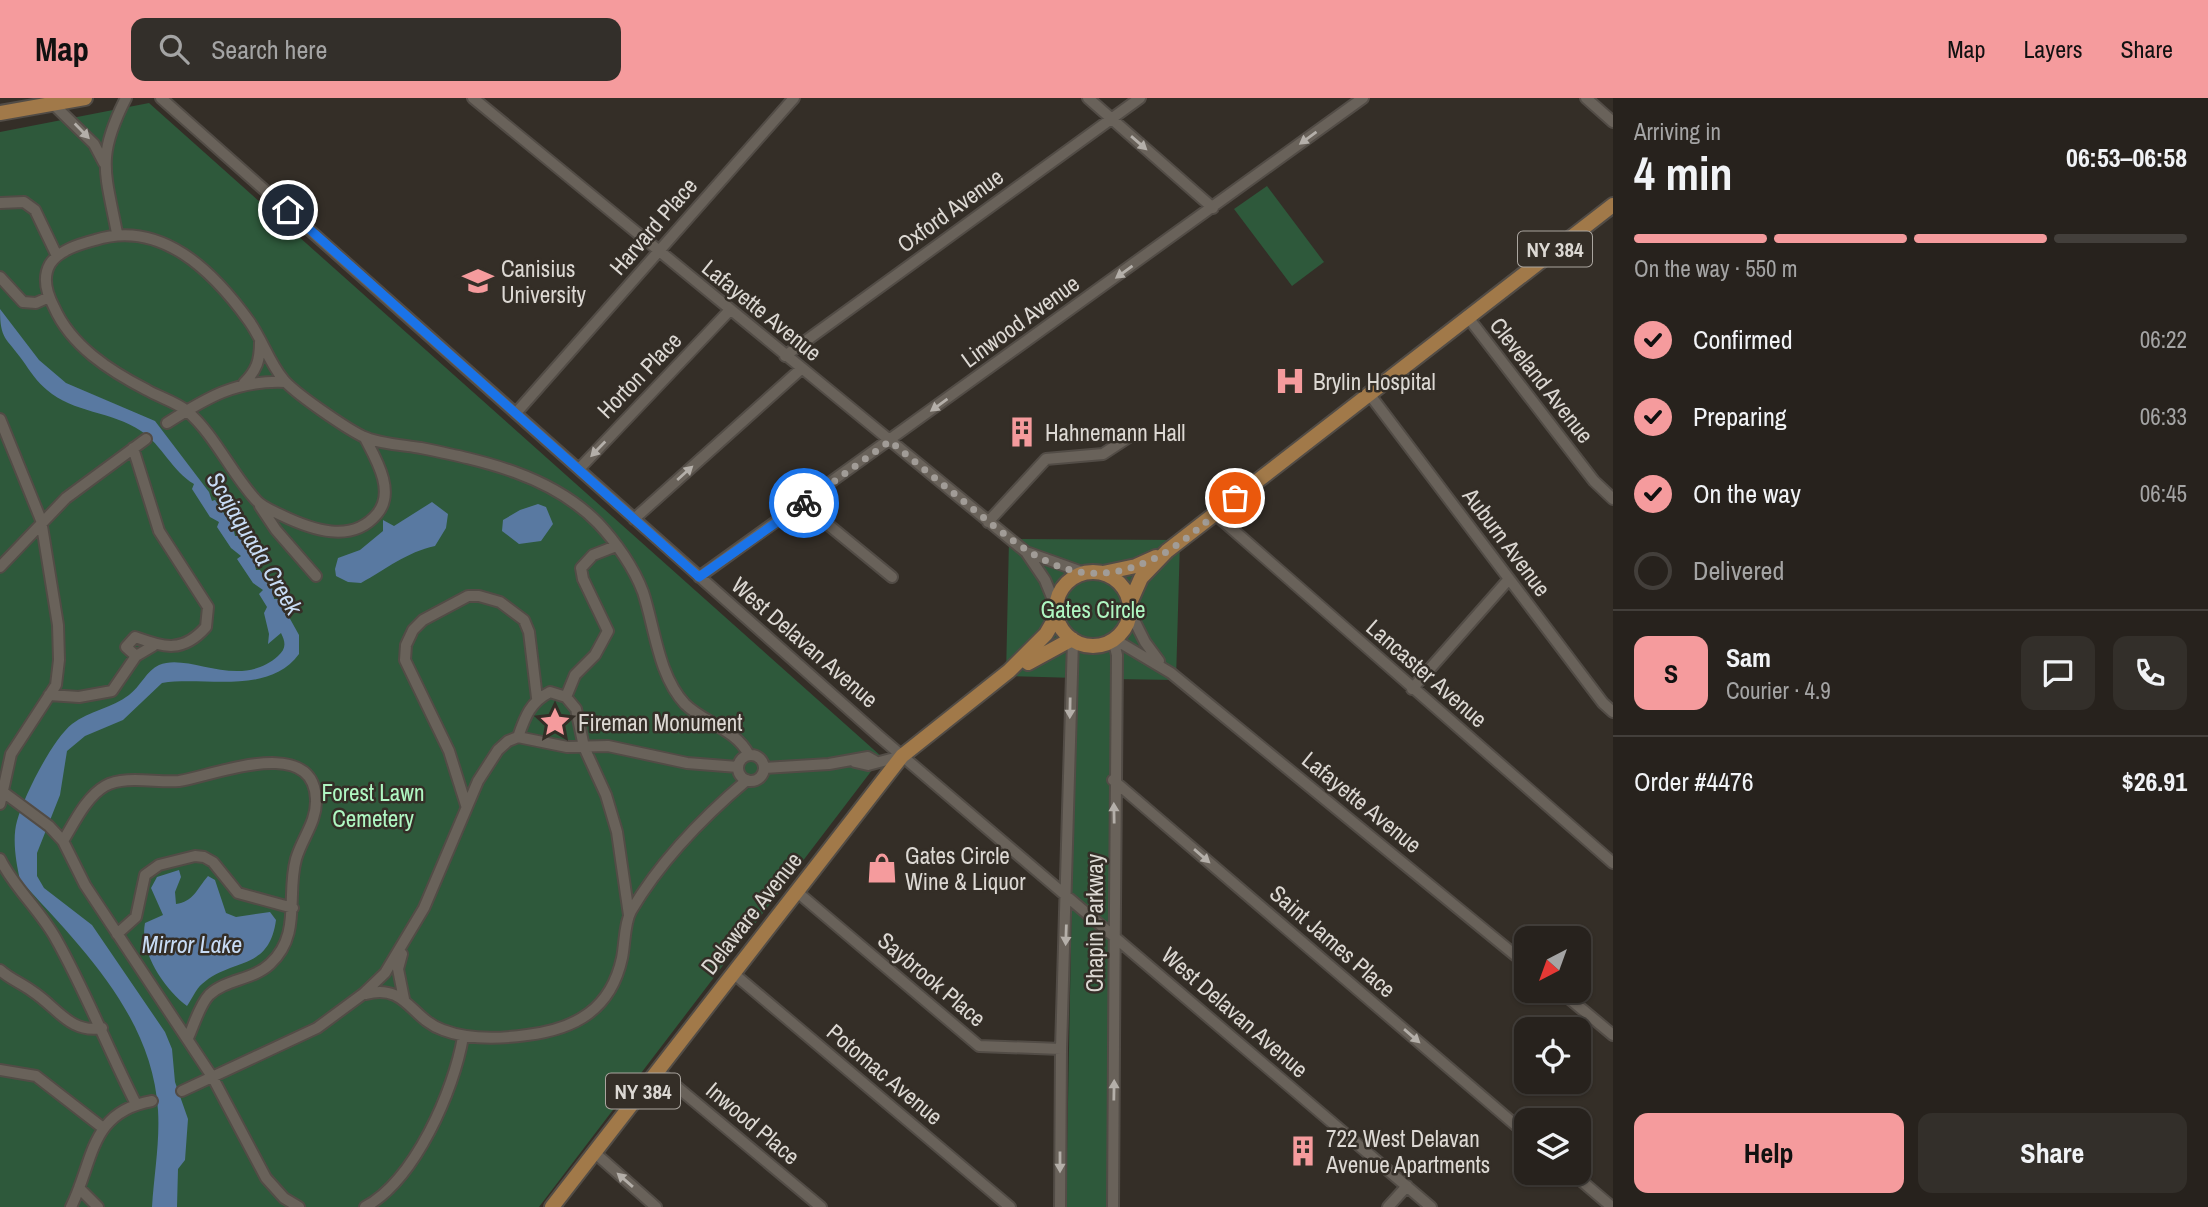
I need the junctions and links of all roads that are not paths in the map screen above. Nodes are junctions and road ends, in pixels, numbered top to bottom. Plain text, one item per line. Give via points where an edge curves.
1 (85, 98) edge
2 (126, 98) edge
3 (161, 98) edge
4 (473, 98) edge
5 (794, 98) edge
6 (1088, 98) edge
7 (1140, 98) edge
8 (1363, 98) edge
9 (1586, 98) edge
10 (53, 104) junction
11 (0, 113) edge
12 (1112, 119) junction
13 (1613, 122) edge
14 (104, 163) junction
15 (0, 203) edge
16 (1613, 205) edge
17 (1213, 208) junction
18 (117, 233) junction
19 (658, 252) junction
20 (57, 256) junction
21 (0, 277) edge
22 (49, 297) junction
23 (729, 311) junction
24 (1467, 316) junction
25 (260, 339) junction
26 (785, 356) junction
27 (801, 369) junction
28 (285, 382) junction
29 (244, 383) junction
30 (1370, 395) junction
31 (186, 411) junction
32 (516, 413) junction
33 (0, 419) edge
34 (167, 423) dead end
35 (1129, 437) dead end
36 (365, 438) junction
37 (146, 439) dead end
38 (890, 441) junction
39 (133, 448) junction
40 (579, 469) junction
41 (1613, 499) edge
42 (259, 504) junction
43 (803, 504) junction
44 (1215, 514) junction
45 (634, 519) junction
46 (41, 520) junction
47 (988, 522) junction
48 (616, 546) junction
49 (1167, 551) junction
50 (1026, 552) junction
51 (6, 554) edge
52 (0, 567) edge
53 (1085, 573) junction
54 (1103, 573) junction
55 (316, 576) dead end
56 (699, 577) junction
57 (892, 577) dead end
58 (1509, 579) junction
59 (1129, 607) junction
60 (1056, 611) junction
61 (1072, 639) junction
62 (1114, 639) junction
63 (153, 646) junction
64 (136, 656) junction
65 (1009, 671) junction
66 (1171, 673) junction
67 (1412, 689) junction
68 (49, 695) junction
69 (566, 697) junction
70 (537, 698) junction
71 (1613, 712) edge
72 (518, 737) junction
73 (584, 747) junction
74 (749, 754) junction
75 (902, 756) junction
76 (737, 767) junction
77 (764, 768) junction
78 (747, 780) junction
79 (1113, 780) junction
80 (3, 792) junction
81 (0, 804) edge
82 (466, 805) junction
83 (63, 841) junction
84 (0, 859) edge
85 (1613, 863) edge
86 (796, 891) junction
87 (1066, 896) junction
88 (293, 908) junction
89 (629, 915) junction
90 (117, 934) junction
91 (1115, 938) junction
92 (405, 943) junction
93 (1514, 954) edge
94 (0, 970) edge
95 (733, 973) junction
96 (363, 994) junction
97 (404, 999) junction
98 (1575, 1003) edge
99 (102, 1028) junction
100 (1613, 1035) edge
101 (463, 1037) junction
102 (188, 1038) junction
103 (1061, 1049) junction
104 (0, 1070) edge
105 (658, 1071) junction
106 (213, 1078) junction
107 (183, 1091) dead end
108 (152, 1101) dead end
109 (136, 1104) junction
110 (1514, 1124) edge
111 (103, 1128) junction
112 (595, 1153) junction
113 (1586, 1185) edge
114 (1407, 1186) junction
115 (79, 1188) junction
116 (71, 1207) edge
117 (98, 1207) edge
118 (299, 1207) edge
119 (365, 1207) edge
120 (552, 1207) edge
121 (656, 1207) edge
122 (821, 1207) edge
123 (1010, 1207) edge
124 (1060, 1207) edge
125 (1113, 1207) edge
126 (1388, 1207) edge
127 (1431, 1207) edge
128 (1612, 1207) edge

1 - 10 main road
2 - 14 street via 106,146
3 - 32 street, West Delavan Avenue
4 - 19 street, Lafayette Avenue
5 - 19 street, Harvard Place
6 - 12 street
7 - 12 street, Oxford Avenue
8 -> 17 street, Linwood Avenue
9 - 13 street
10 - 11 main road
10 -> 14 street via 94,144
12 -> 17 street
12 - 26 street, Oxford Avenue
14 - 18 street
15 - 20 street via 24,202 35,210
16 - 24 main road, NY 384
17 -> 38 street, Linwood Avenue
18 - 20 street
18 - 25 street via 176,246 194,260
19 - 23 street, Lafayette Avenue
19 - 32 street, Harvard Place
20 - 22 street via 45,277
21 - 22 street via 23,302
22 - 31 street via 74,339 112,369
23 - 26 street, Lafayette Avenue
23 -> 40 street, Horton Place
24 - 30 main road, NY 384
24 - 41 street, Cleveland Avenue via 1594,481
25 - 28 street
25 - 29 street via 260,359
26 - 27 street, Lafayette Avenue
27 - 38 street, Lafayette Avenue
45 -> 27 street
28 - 29 street
28 - 36 street
29 - 31 street
30 - 44 main road, NY 384
30 - 58 street, Auburn Avenue
31 - 34 street
31 - 42 street
32 - 40 street, West Delavan Avenue
33 - 46 street
35 - 47 street via 1103,454 1046,458
36 - 42 street via 385,489 382,509 369,524 349,532 324,531
36 - 48 street via 490,462 533,479 569,500
37 - 39 street
38 - 43 street, Linwood Avenue
38 - 47 street, Lafayette Avenue
39 - 46 street
39 - 63 street via 159,531 208,607 206,627 197,637 177,646
40 - 45 street, West Delavan Avenue
42 - 55 street
43 - 56 street, Linwood Avenue
43 - 57 street
44 - 49 main road, NY 384
44 - 67 street, Lancaster Avenue
45 - 56 street, West Delavan Avenue
46 - 51 street
46 - 68 street via 58,625 56,685
47 - 50 street, Lafayette Avenue
48 - 69 street via 593,555 581,568 608,631 595,655 575,675
48 - 74 street via 642,590 674,688 685,704 731,734
49 - 54 main road, NY 384 via 1136,566
49 - 59 main road, NY 384 via 1141,578
50 - 53 street, Lafayette Avenue
50 - 60 street, Lafayette Avenue via 1045,580
51 - 52 street
53 - 54 main road, NY 384
53 - 60 main road, NY 384 via 1066,583
54 - 59 main road via 1122,586
56 - 75 street, West Delavan Avenue
58 - 67 street
58 - 71 street, Auburn Avenue
59 - 62 main road, NY 384 via 1124,628
59 - 66 street, Lafayette Avenue via 1144,642
60 - 61 main road
60 - 65 main road, Delaware Avenue / NY 384 via 1046,634
61 - 62 main road, NY 384 via 1089,645
61 - 65 main road, Delaware Avenue / NY 384 via 1040,653 1018,671
61 -> 87 street, Chapin Parkway
62 - 66 street, Lafayette Avenue
62 - 79 street, Chapin Parkway
63 - 64 street
63 - 64 street via 133,637 126,647
64 - 68 street via 112,691 79,697
65 - 75 main road, Delaware Avenue / NY 384
66 - 93 street, Lafayette Avenue
67 - 85 street, Lancaster Avenue
68 - 80 street via 11,754
69 - 70 street via 550,692
69 - 73 street via 576,709
70 - 72 street
70 - 82 street via 529,632 514,610 468,596 413,630 405,660 449,751
72 - 73 street
72 - 82 street via 498,750
73 - 76 street via 608,746 687,763
73 - 89 street via 617,832
74 - 76 street
74 - 77 street via 758,756
75 - 77 street via 868,765
75 - 86 main road, Delaware Avenue / NY 384
75 - 87 street, West Delavan Avenue
76 - 78 street
77 - 78 street via 760,777
78 - 89 street via 683,839
91 -> 79 street, Chapin Parkway
79 -> 110 street, Saint James Place
80 - 81 street
80 - 83 street
82 - 92 street
83 - 88 street via 105,786 180,780 272,761 293,765 308,778 316,796 315,816 296,860
83 - 90 street via 85,886
84 - 99 street via 54,935
86 - 95 main road, Delaware Avenue / NY 384
86 - 103 street, Saybrook Place via 979,1046
87 - 91 street, West Delavan Avenue
87 -> 103 street, Chapin Parkway
88 - 90 street via 237,893 213,862 195,856 159,865 145,875 136,916
88 - 102 street via 290,934 281,951 257,974 209,995
89 - 101 street via 614,986 603,1002 583,1017 556,1031
90 - 102 street
91 - 114 street, West Delavan Avenue
125 -> 91 street, Chapin Parkway
92 - 96 street via 385,973
92 - 97 street via 398,969
94 - 99 street via 72,1025
95 - 105 main road, Delaware Avenue / NY 384
95 - 123 street, Potomac Avenue
96 - 97 street via 379,990
96 - 106 street via 317,1028
97 - 101 street via 440,1030
98 - 100 street
99 - 109 street
101 - 119 street via 437,1117 420,1148 375,1202
102 - 106 street
103 -> 124 street, Chapin Parkway
104 - 111 street via 36,1076
105 - 112 main road, Delaware Avenue / NY 384
105 - 122 street, Inwood Place
106 - 107 street
106 - 118 street via 266,1178
108 - 109 street
109 - 111 street
111 - 115 street
112 - 120 main road, Delaware Avenue / NY 384
121 -> 112 street
113 - 128 street
114 - 126 street
114 - 127 street, West Delavan Avenue
115 - 116 street
115 - 117 street

